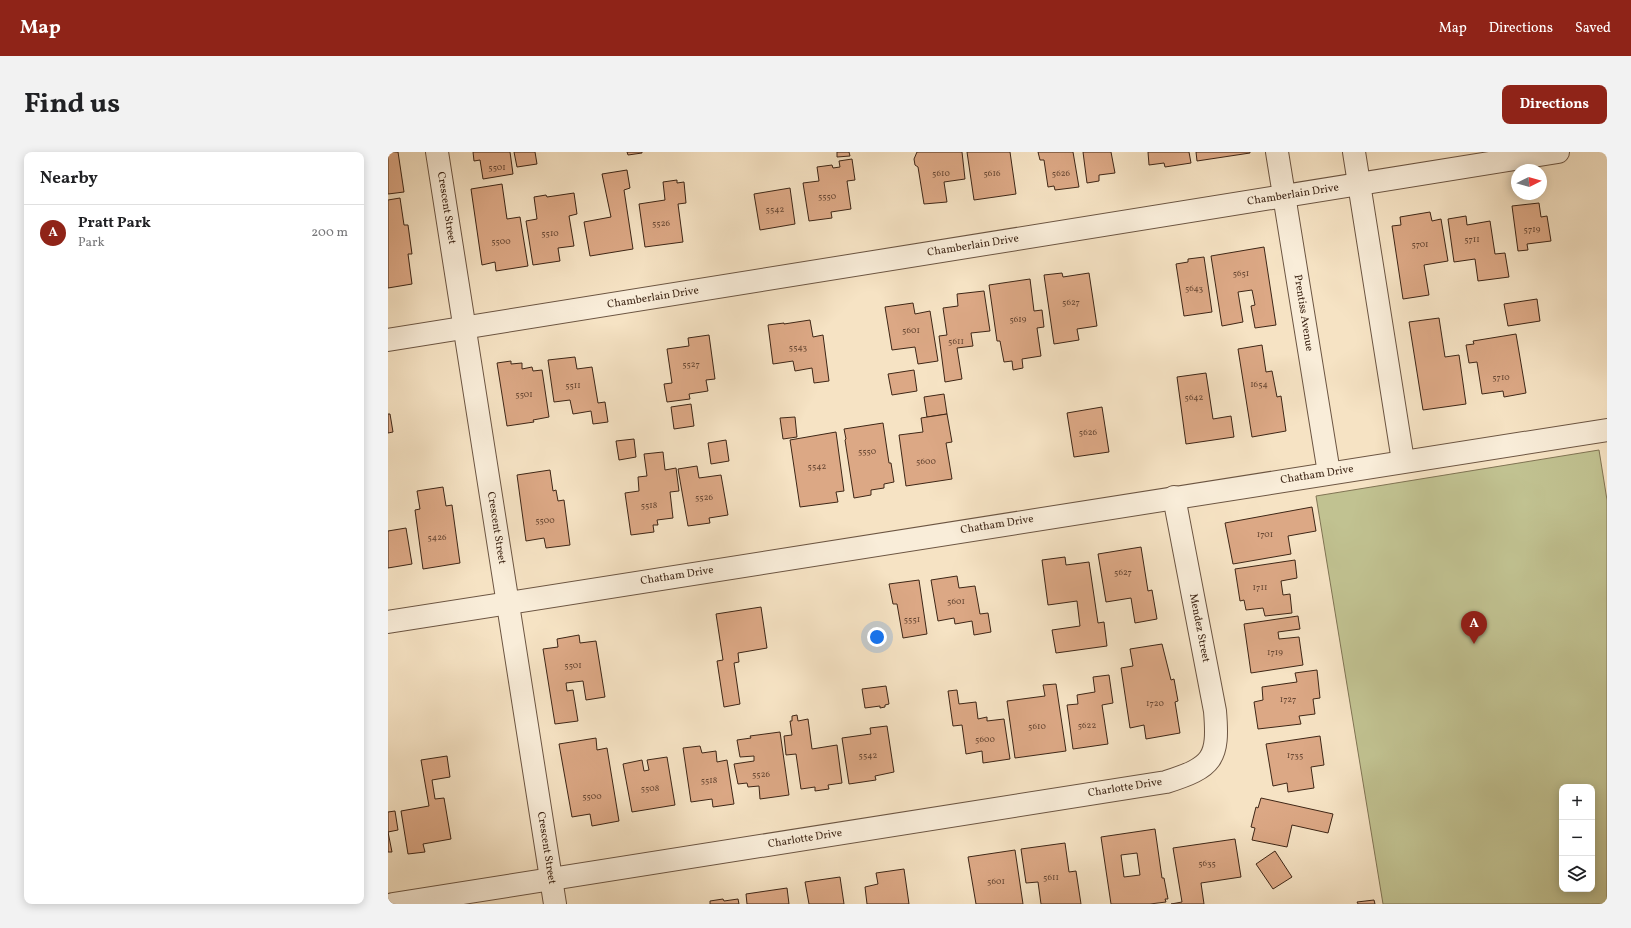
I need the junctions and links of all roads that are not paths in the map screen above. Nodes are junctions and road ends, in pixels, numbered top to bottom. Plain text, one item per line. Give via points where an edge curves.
1 (437, 152) edge
2 (1277, 152) edge
3 (1354, 152) edge
4 (1558, 152) edge
5 (1359, 184) junction
6 (1283, 196) junction
7 (465, 328) junction
8 (388, 340) edge
9 (1607, 430) edge
10 (1403, 461) junction
11 (1329, 473) junction
12 (1174, 497) junction
13 (508, 603) junction
14 (388, 622) edge
15 (1211, 759) joint
16 (551, 878) junction
17 (393, 904) edge
18 (555, 904) edge

1 - 7 street, Crescent Street
2 - 6 street, Prentiss Avenue
3 - 5 street
4 - 5 street, Chamberlain Drive
5 - 6 street, Chamberlain Drive
5 - 10 street
6 - 7 street, Chamberlain Drive
6 - 11 street, Prentiss Avenue
7 - 8 street, Chamberlain Drive
7 - 13 street, Crescent Street
9 - 10 street, Chatham Drive
10 - 11 street, Chatham Drive
11 - 12 street, Chatham Drive
12 - 13 street, Chatham Drive
12 - 15 street, Mendez Street via 1215,711 1217,737
13 - 14 street, Chatham Drive
13 - 16 street, Crescent Street
15 - 16 street, Charlotte Drive via 1192,774 1166,782
16 - 17 street, Charlotte Drive
16 - 18 street, Crescent Street

